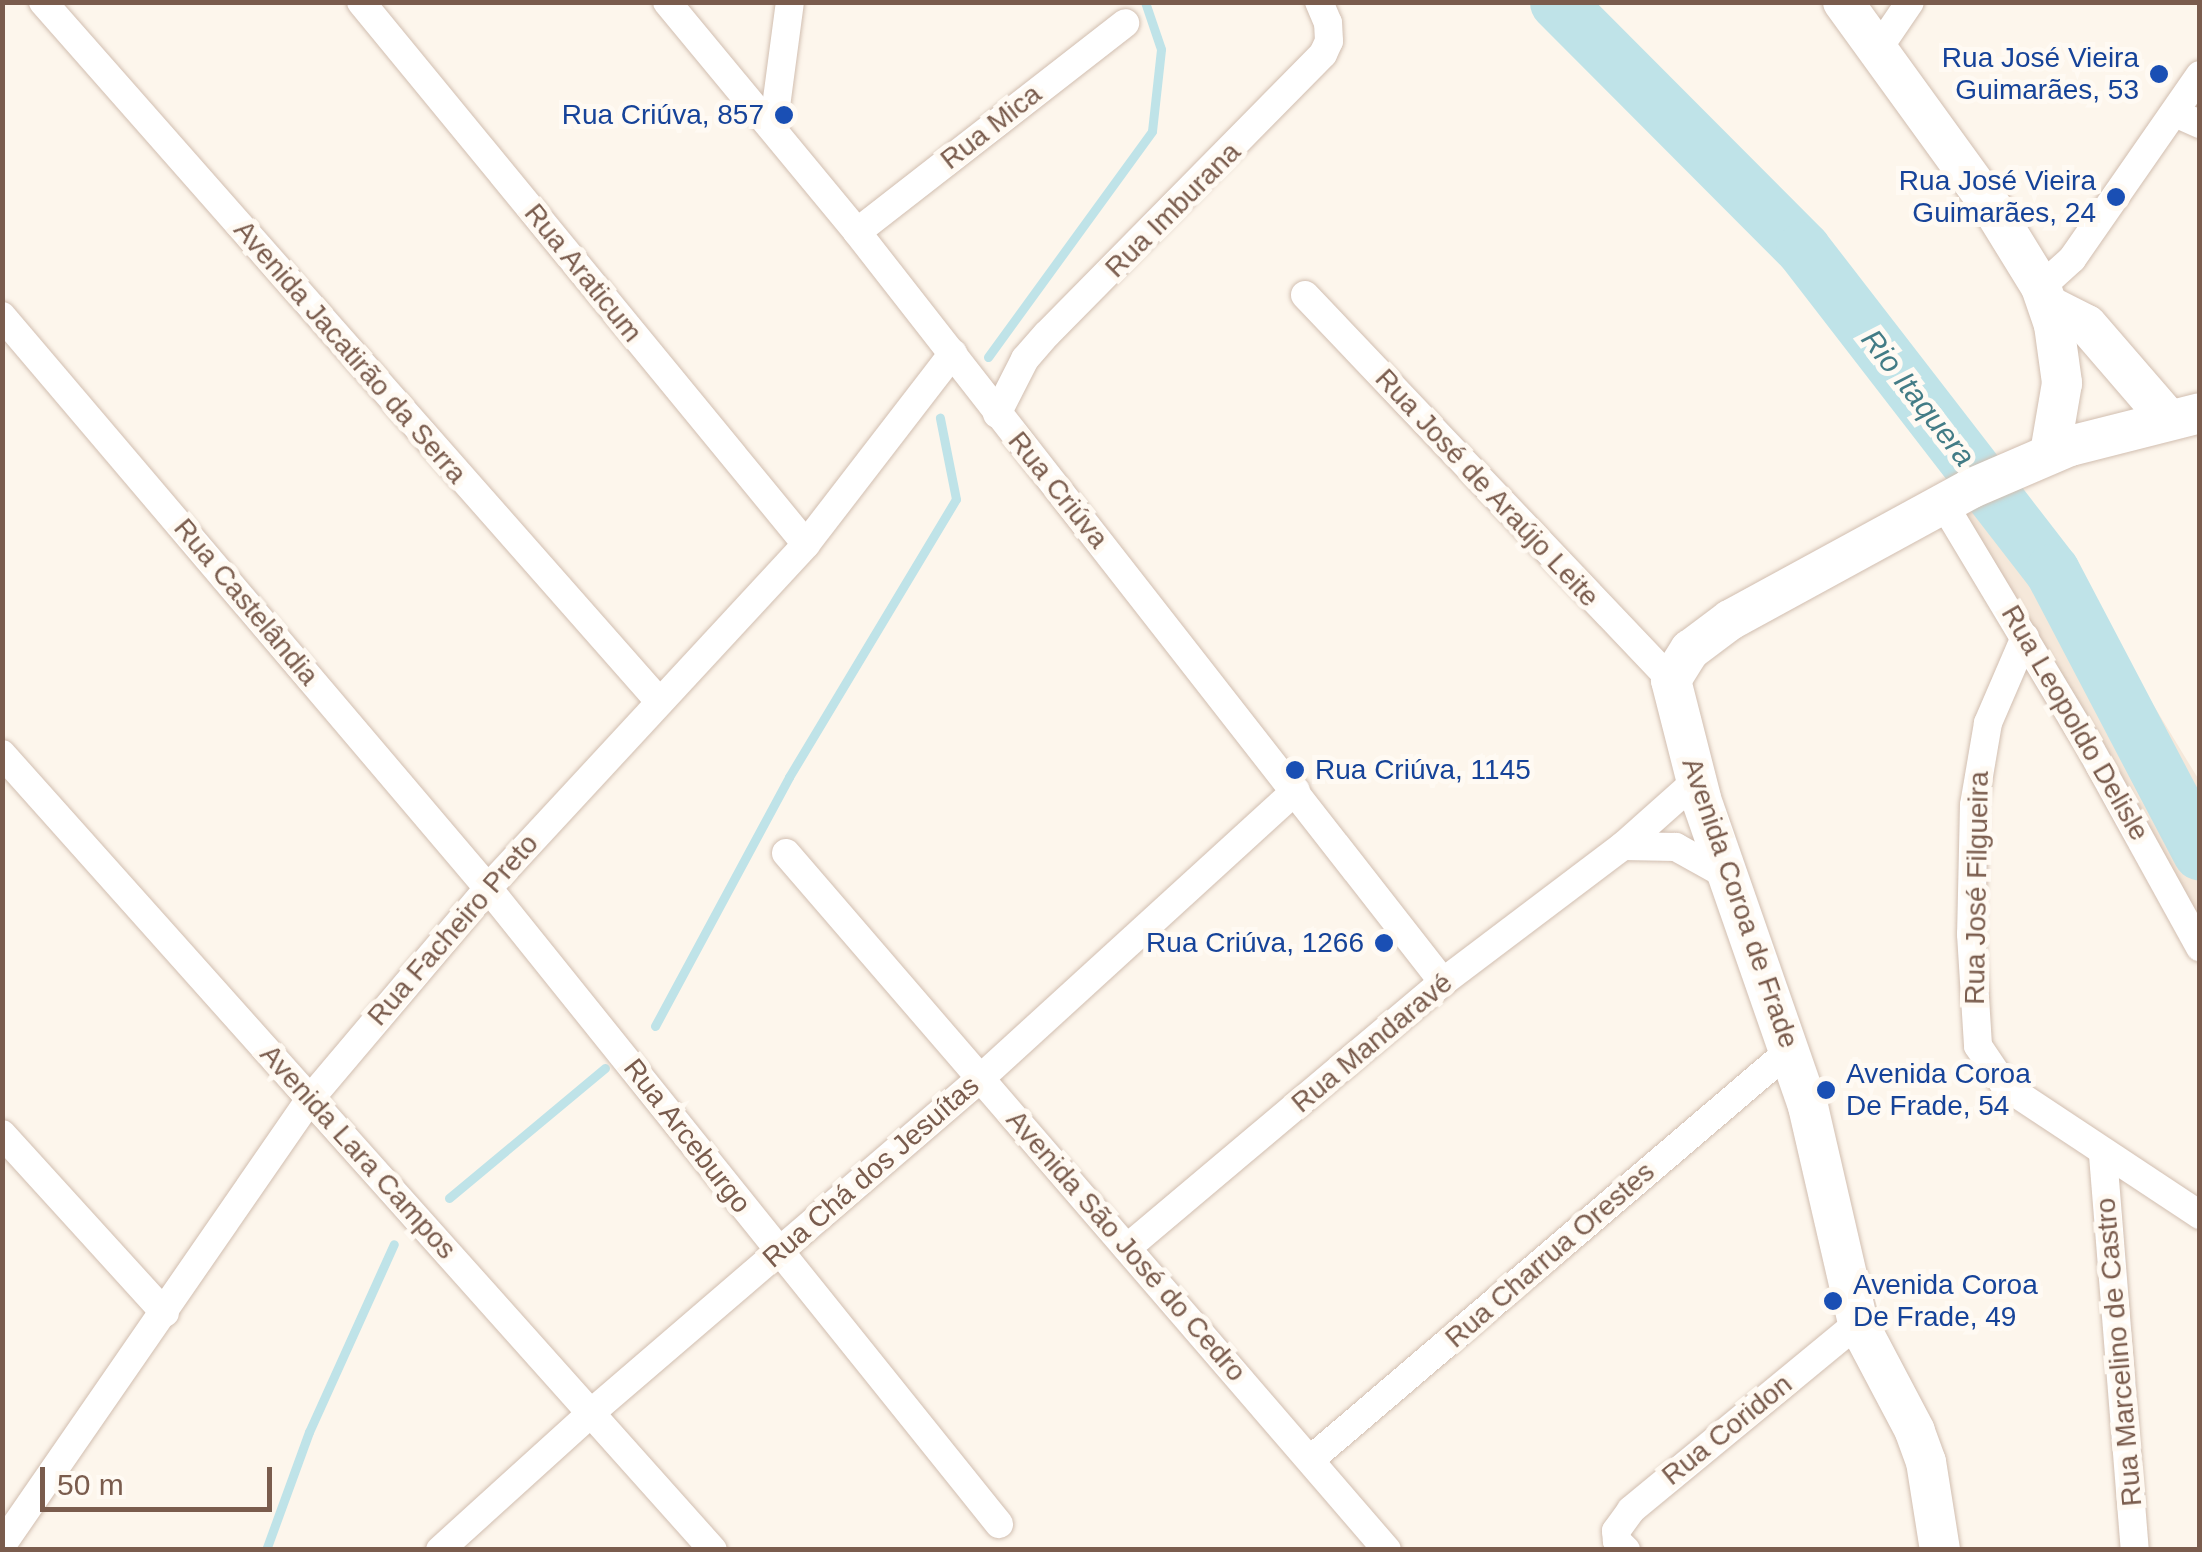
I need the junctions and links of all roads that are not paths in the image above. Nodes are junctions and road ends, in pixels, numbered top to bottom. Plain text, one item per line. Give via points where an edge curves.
1 (43, 2) edge
2 (361, 2) edge
3 (667, 2) edge
4 (790, 2) edge
5 (1319, 2) edge
6 (1843, 2) edge
7 (1910, 2) edge
8 (1125, 24) dead end
9 (1876, 52) junction
10 (2200, 75) edge
11 (2187, 119) edge
12 (773, 128) junction
13 (857, 232) junction
14 (1305, 295) dead end
15 (2045, 296) junction
16 (2, 316) edge
17 (958, 360) junction
18 (993, 407) junction
19 (2184, 416) edge
20 (2040, 458) junction
21 (1957, 496) junction
22 (806, 544) junction
23 (2025, 637) junction
24 (1671, 680) junction
25 (658, 700) junction
26 (2, 754) edge
27 (1696, 781) junction
28 (1296, 790) junction
29 (1623, 846) junction
30 (786, 853) dead end
31 (1726, 874) junction
32 (488, 888) junction
33 (2200, 947) edge
34 (1443, 982) junction
35 (1790, 1050) junction
36 (982, 1077) junction
37 (310, 1098) junction
38 (2, 1134) edge
39 (2103, 1154) junction
40 (2200, 1215) edge
41 (1127, 1248) junction
42 (779, 1252) junction
43 (165, 1313) junction
44 (1858, 1322) junction
45 (592, 1412) junction
46 (1310, 1460) junction
47 (999, 1524) dead end
48 (14, 1534) edge
49 (1624, 1549) edge
50 (440, 1550) edge
51 (713, 1550) edge
52 (1386, 1550) edge
53 (1940, 1550) edge
54 (2135, 1550) edge

1 - 25 street, Avenida Jacatirão da Serra
2 - 22 street, Rua Araticum
3 - 12 street, Rua Criúva
4 - 12 street
5 - 18 street, Rua Imburana via 1328,23 1324,54 1047,334
6 - 9 street
7 - 9 street
8 - 13 street, Rua Mica
9 - 15 street via 1994,209
10 - 11 street
11 - 15 street
12 - 13 street, Rua Criúva
13 - 17 street, Rua Criúva
14 - 24 street, Rua José de Araújo Leite
15 - 19 street via 2087,325
15 - 20 street via 2062,383
16 - 32 street, Rua Castelândia
17 - 18 street, Rua Criúva
17 - 22 street, Rua Facheiro Preto
18 - 28 street, Rua Criúva
19 - 20 street
20 - 21 street
21 - 23 street, Rua Leopoldo Delisle
21 - 24 street via 1730,620 1690,650
22 - 25 street, Rua Facheiro Preto
23 - 33 street, Rua Leopoldo Delisle
23 - 39 street, Rua José Filgueira via 1988,723 1974,805 1970,934 1978,1046 2005,1086
24 - 27 street, Avenida Coroa de Frade
25 - 32 street, Rua Facheiro Preto
26 - 37 street, Avenida Lara Campos
27 - 29 street, Rua Mandaravé
27 - 31 street, Avenida Coroa de Frade
28 - 34 street, Rua Criúva
28 - 36 street, Rua Chá dos Jesuítas
29 - 31 street via 1676,847
29 - 34 street, Rua Mandaravé
30 - 36 street, Avenida São José do Cedro
31 - 35 street, Avenida Coroa de Frade
32 - 37 street, Rua Facheiro Preto
32 - 42 street, Rua Arceburgo
34 - 41 street, Rua Mandaravé
35 - 44 street, Avenida Coroa de Frade
35 - 46 street, Rua Charrua Orestes
36 - 41 street, Avenida São José do Cedro
36 - 42 street, Rua Chá dos Jesuítas
37 - 43 street, Rua Facheiro Preto
37 - 45 street, Avenida Lara Campos
38 - 43 street
39 - 40 street, Rua José Filgueira
39 - 54 street, Rua Marcelino de Castro
41 - 46 street, Avenida São José do Cedro
42 - 45 street, Rua Chá dos Jesuítas
42 - 47 street, Rua Arceburgo
43 - 48 street, Rua Facheiro Preto
44 - 49 street, Rua Coridon via 1631,1510 1616,1531
44 - 53 street, Avenida Coroa de Frade via 1915,1431 1938,1514
45 - 50 street, Rua Chá dos Jesuítas
45 - 51 street, Avenida Lara Campos
46 - 52 street, Avenida São José do Cedro

